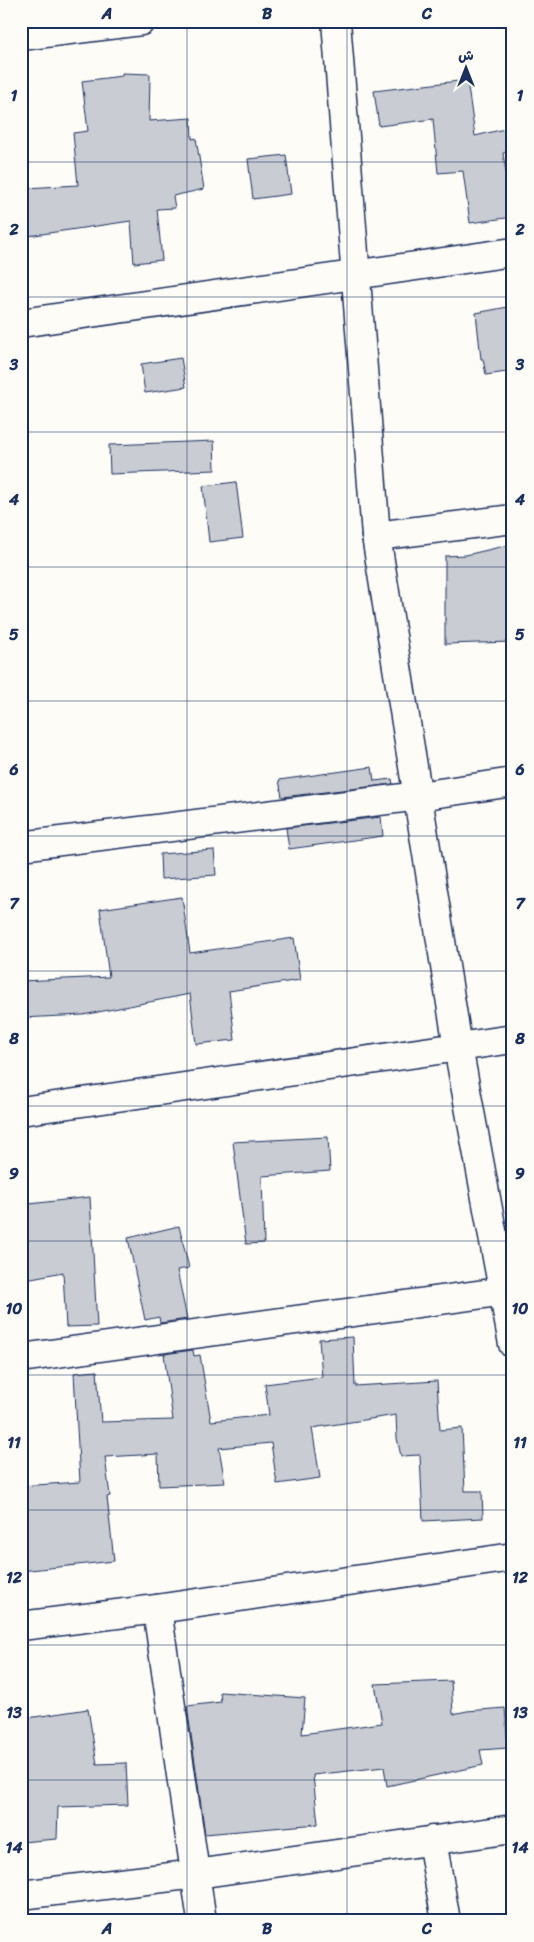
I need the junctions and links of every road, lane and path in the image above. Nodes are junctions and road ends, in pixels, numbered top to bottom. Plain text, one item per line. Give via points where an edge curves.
1 (141, 21) edge
2 (336, 21) edge
3 (21, 36) edge
4 (513, 252) edge
5 (355, 275) junction
6 (21, 323) edge
7 (513, 519) edge
8 (376, 536) junction
9 (513, 782) edge
10 (419, 796) junction
11 (21, 846) edge
12 (513, 1039) edge
13 (458, 1046) junction
14 (21, 1110) edge
15 (508, 1290) edge
16 (513, 1344) edge
17 (21, 1358) edge
18 (513, 1557) edge
19 (157, 1609) junction
20 (21, 1626) edge
21 (513, 1829) edge
22 (432, 1840) junction
23 (196, 1874) junction
24 (21, 1895) edge
25 (202, 1921) edge
26 (446, 1921) edge

1 - 3 street
2 - 5 street
4 - 5 street
5 - 6 street
5 - 8 street
7 - 8 street
8 - 10 street
9 - 10 street
10 - 11 street
10 - 13 street
12 - 13 street
13 - 14 street
13 - 15 street
15 - 16 street
15 - 17 street
18 - 19 street
19 - 20 street
19 - 23 street
21 - 22 street
22 - 23 street
22 - 26 street
23 - 24 street
23 - 25 street

